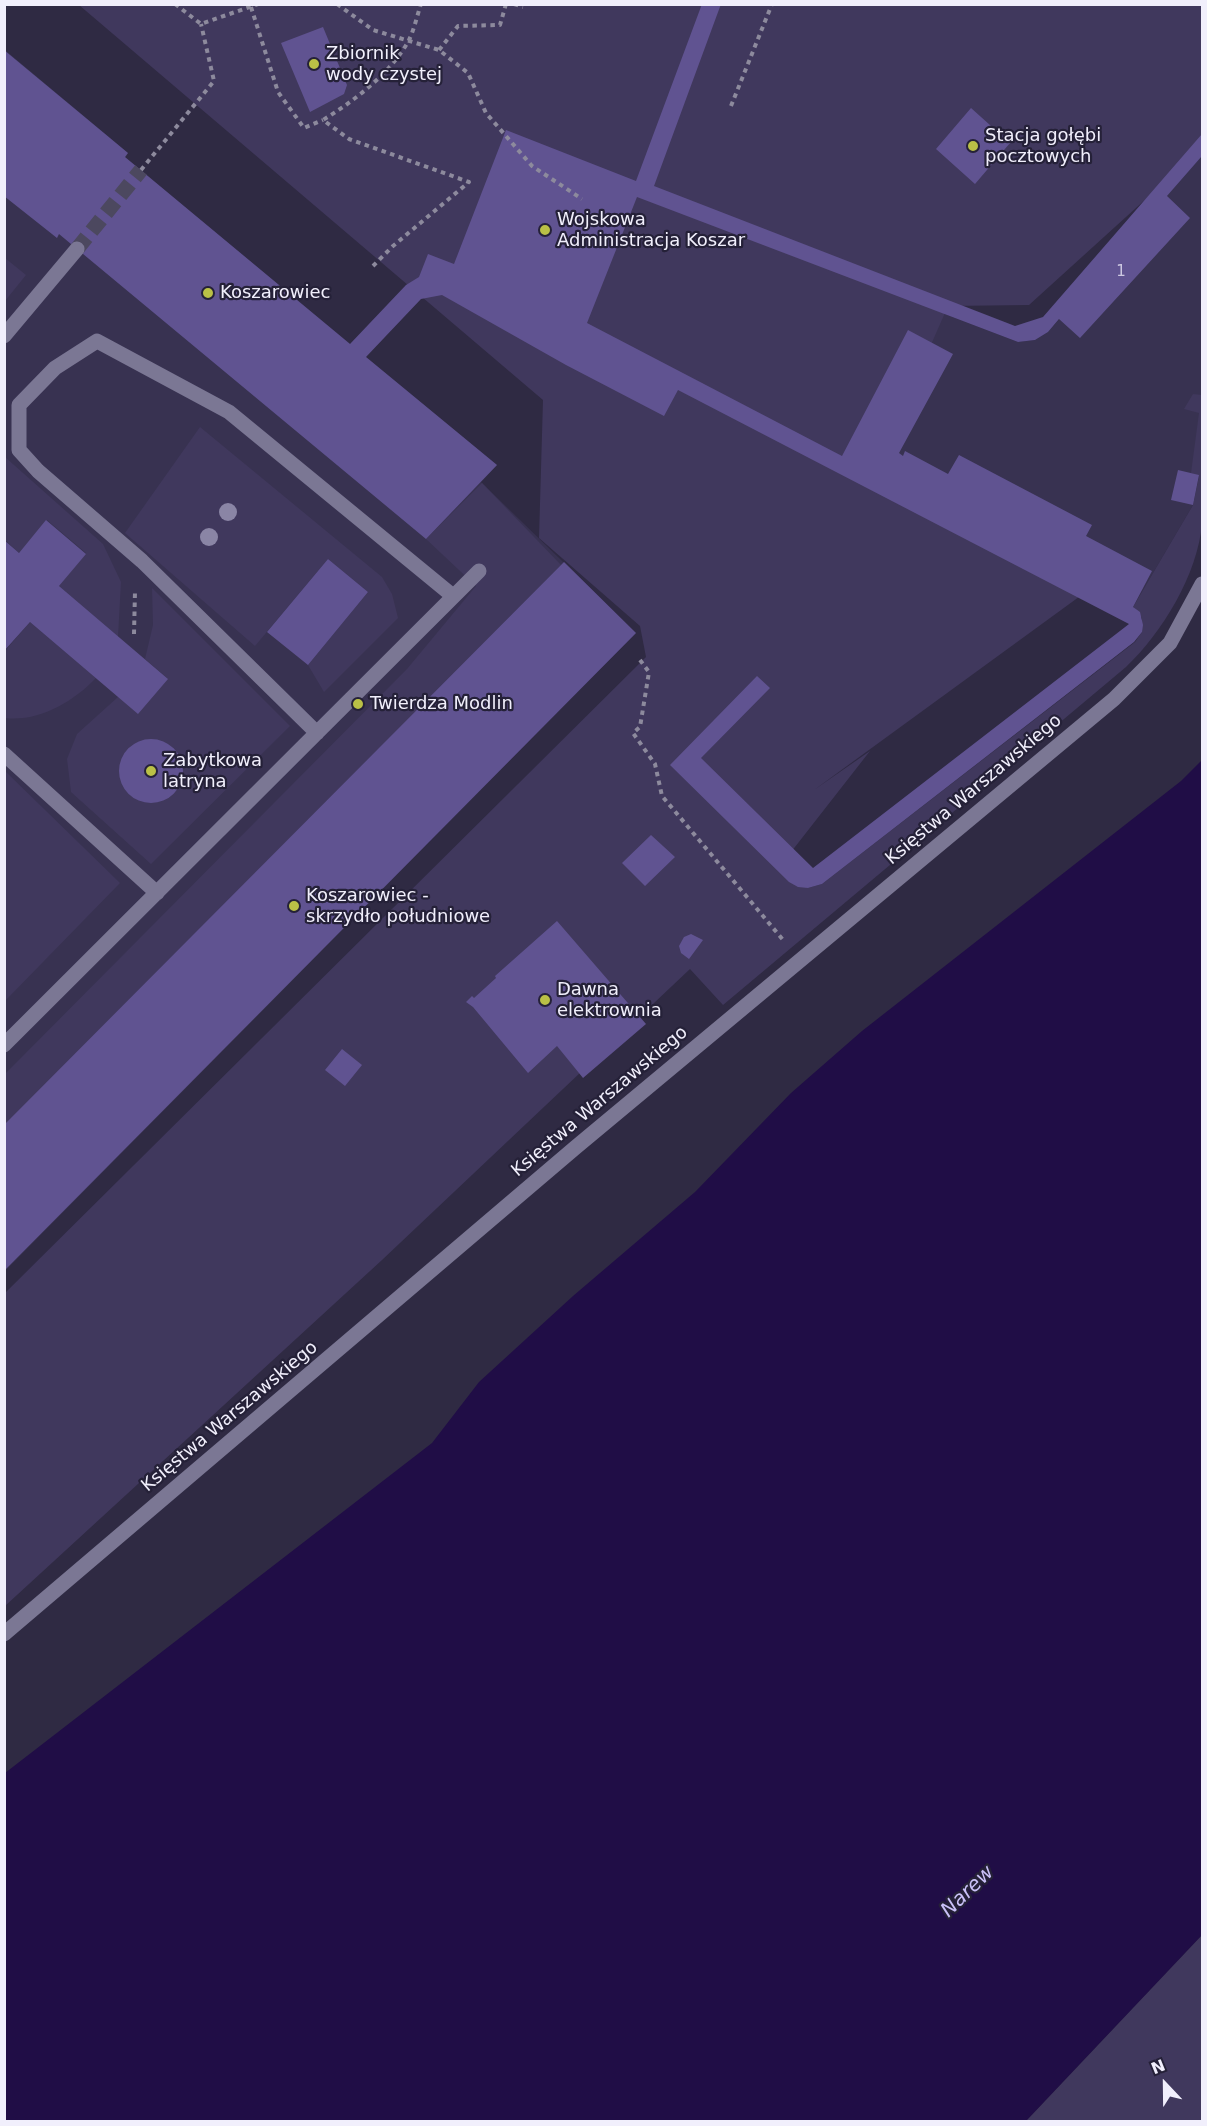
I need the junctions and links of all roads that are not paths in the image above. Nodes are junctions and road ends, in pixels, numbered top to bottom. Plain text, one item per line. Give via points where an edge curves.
1 (77, 249) tunnel mouth
2 (4, 336) edge
3 (479, 571) dead end
4 (1203, 584) edge
5 (453, 596) junction
6 (317, 733) junction
7 (4, 754) edge
8 (157, 893) junction
9 (4, 1045) edge
10 (4, 1634) edge

1 - 2 street
3 - 5 street
4 - 10 street, Księstwa Warszawskiego via 1170,643 1114,699 576,1147
5 - 6 street
5 - 6 street via 229,412 97,341 55,369 19,405 20,450 38,471 142,561
6 - 8 street
7 - 8 street
8 - 9 street

